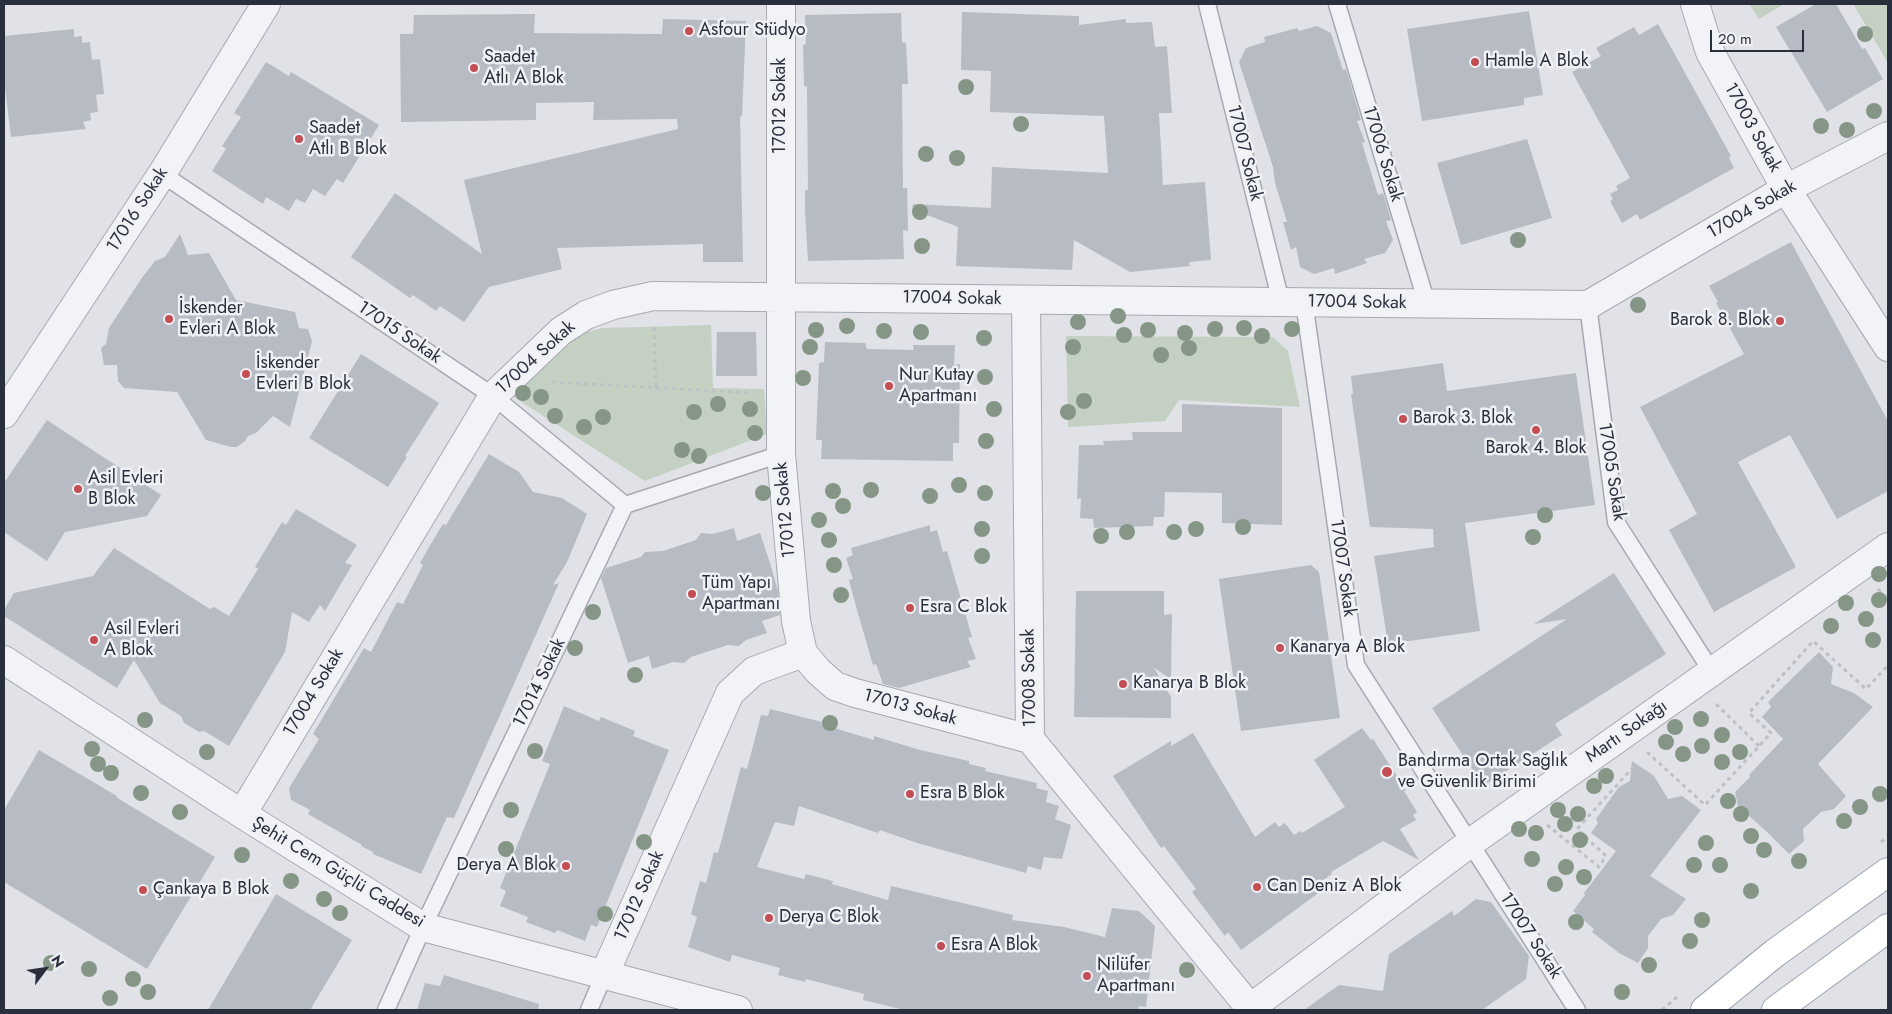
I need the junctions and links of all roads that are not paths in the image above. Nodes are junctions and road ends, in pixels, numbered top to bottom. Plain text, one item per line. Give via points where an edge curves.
1 (266, 4) edge
2 (781, 4) edge
3 (1207, 4) edge
4 (1337, 4) edge
5 (1696, 4) edge
6 (1888, 136) edge
7 (162, 174) junction
8 (1786, 190) junction
9 (781, 297) junction
10 (1026, 300) junction
11 (1293, 302) junction
12 (1427, 304) junction
13 (1588, 306) junction
14 (1888, 347) edge
15 (502, 388) junction
16 (4, 414) edge
17 (781, 454) junction
18 (625, 506) junction
19 (1888, 547) edge
20 (803, 653) junction
21 (4, 660) edge
22 (1704, 678) junction
23 (1030, 739) junction
24 (242, 814) junction
25 (1470, 843) junction
26 (1888, 872) edge
27 (423, 927) junction
28 (1888, 928) edge
29 (604, 975) junction
30 (1249, 1009) edge
31 (386, 1010) edge
32 (589, 1010) edge
33 (738, 1010) edge
34 (1577, 1010) edge
35 (1705, 1010) edge
36 (1776, 1010) edge

1 - 7 street, 17016 Sokak
2 - 9 street, 17012 Sokak
3 - 11 lane, 17007 Sokak
4 - 12 lane, 17006 Sokak
5 - 8 street, 17003 Sokak via 1710,52
6 - 8 street, 17004 Sokak
7 - 15 lane, 17015 Sokak
7 - 16 street, 17016 Sokak
8 - 13 street, 17004 Sokak
8 - 14 street, 17003 Sokak
9 - 10 street, 17004 Sokak
9 - 15 street, 17004 Sokak via 653,296 613,305 586,315 561,331
9 - 17 street, 17012 Sokak
10 - 11 street, 17004 Sokak
10 - 23 street, 17008 Sokak
11 - 12 street, 17004 Sokak
11 - 25 lane, 17007 Sokak via 1356,665
12 - 13 street, 17004 Sokak
13 - 22 lane, 17005 Sokak via 1616,522
15 - 18 lane, 17015 Sokak
15 - 24 street, 17004 Sokak
17 - 18 lane
17 - 20 street, 17012 Sokak via 796,621
18 - 27 lane, 17014 Sokak
19 - 22 street, Martı Sokağı
20 - 23 street, 17013 Sokak via 835,686
20 - 29 street, 17012 Sokak via 754,671 730,693
21 - 24 street, Şehit Cem Güçlü Caddesi
22 - 25 street, Martı Sokağı
23 - 30 street, 17008 Sokak
24 - 27 street, Şehit Cem Güçlü Caddesi
25 - 30 street, Martı Sokağı
25 - 34 lane, 17007 Sokak
26 - 35 main road via 1775,953
27 - 29 street, Şehit Cem Güçlü Caddesi
27 - 31 lane, 17014 Sokak
28 - 36 main road
29 - 32 lane
29 - 33 street, Şehit Cem Güçlü Caddesi

